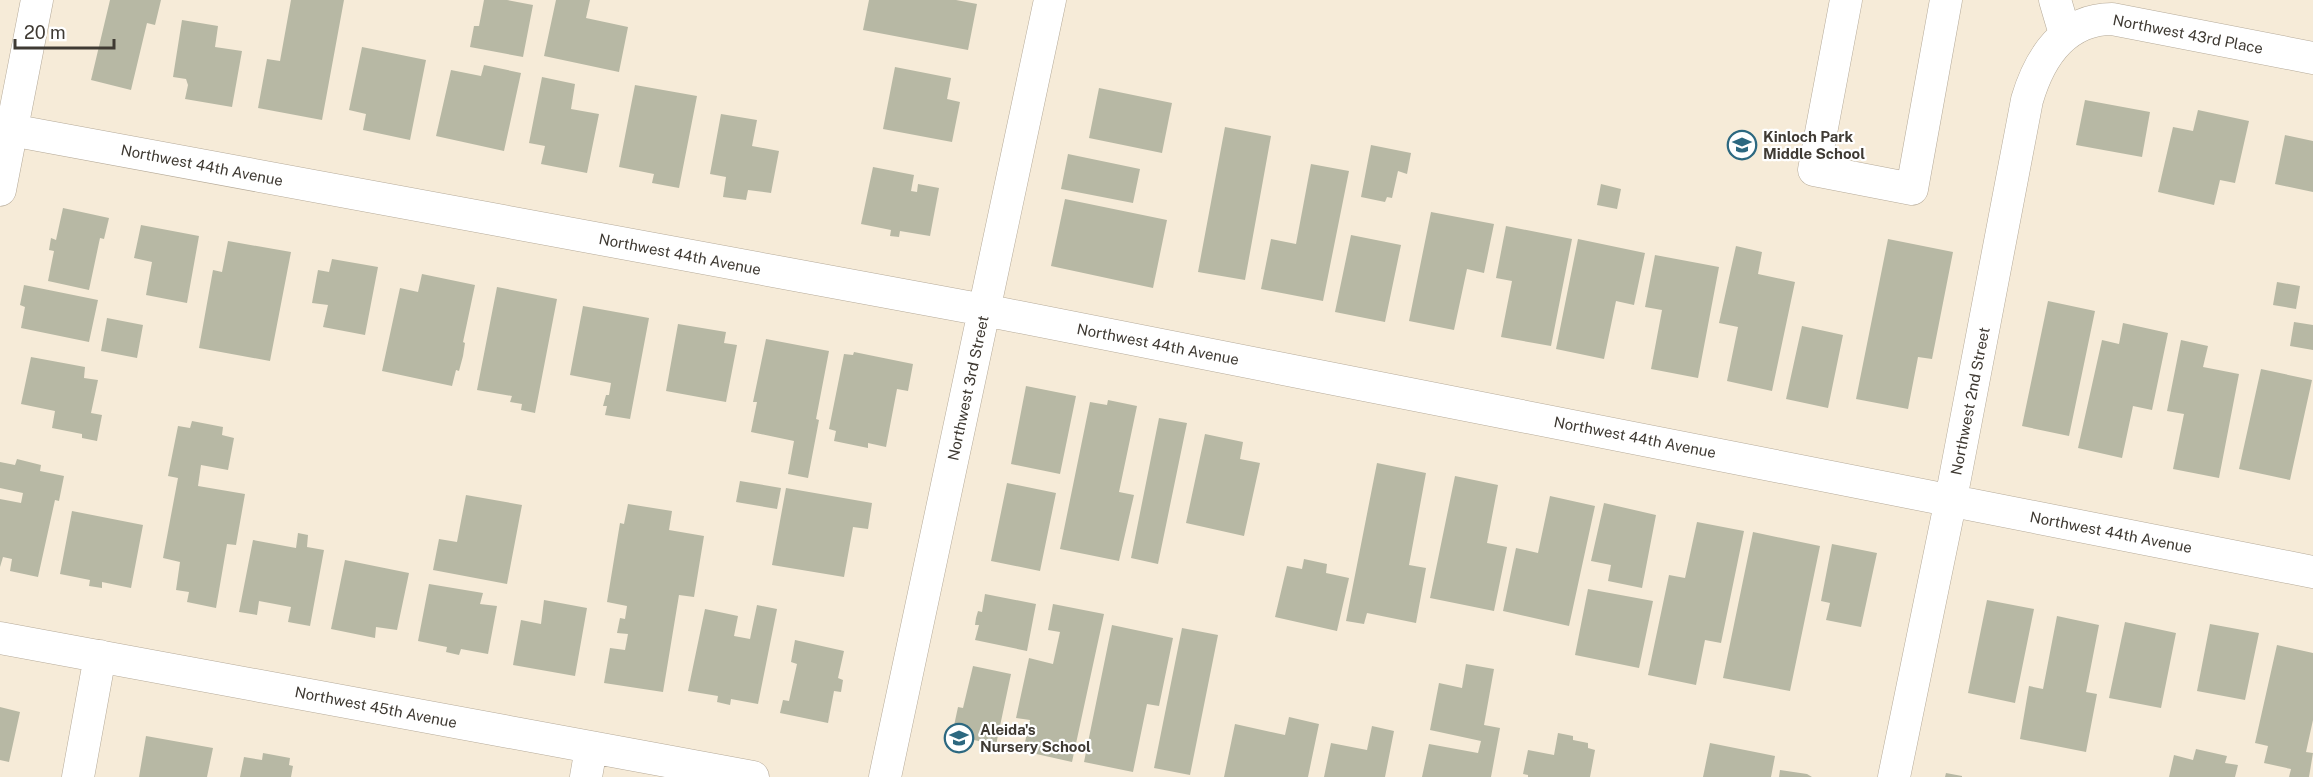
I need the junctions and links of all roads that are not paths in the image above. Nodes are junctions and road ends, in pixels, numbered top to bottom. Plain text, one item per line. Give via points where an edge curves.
1 (38, 0) edge
2 (1050, 0) edge
3 (1846, 0) edge
4 (1946, 0) edge
5 (2055, 0) edge
6 (2065, 34) junction
7 (2313, 58) edge
8 (7, 129) edge
9 (0, 190) edge
10 (984, 310) junction
11 (1951, 499) junction
12 (2313, 572) edge
13 (0, 638) edge
14 (100, 656) junction
15 (589, 762) edge
16 (78, 777) edge
17 (753, 777) edge
18 (885, 777) edge
19 (1894, 777) edge

1 - 8 street
2 - 10 street, Northwest 3rd Street
3 - 4 street via 1814,170 1912,189
5 - 6 street
6 - 7 street, Northwest 43rd Place via 2083,24 2112,19
6 - 11 street, Northwest 2nd Street via 2043,59 2027,100
8 - 9 street
8 - 10 street, Northwest 44th Avenue
10 - 11 street, Northwest 44th Avenue
10 - 18 street, Northwest 3rd Street
11 - 12 street, Northwest 44th Avenue
11 - 19 street, Northwest 2nd Street
13 - 14 street, Northwest 45th Avenue
14 - 15 street, Northwest 45th Avenue
14 - 16 street
15 - 17 street, Northwest 45th Avenue

